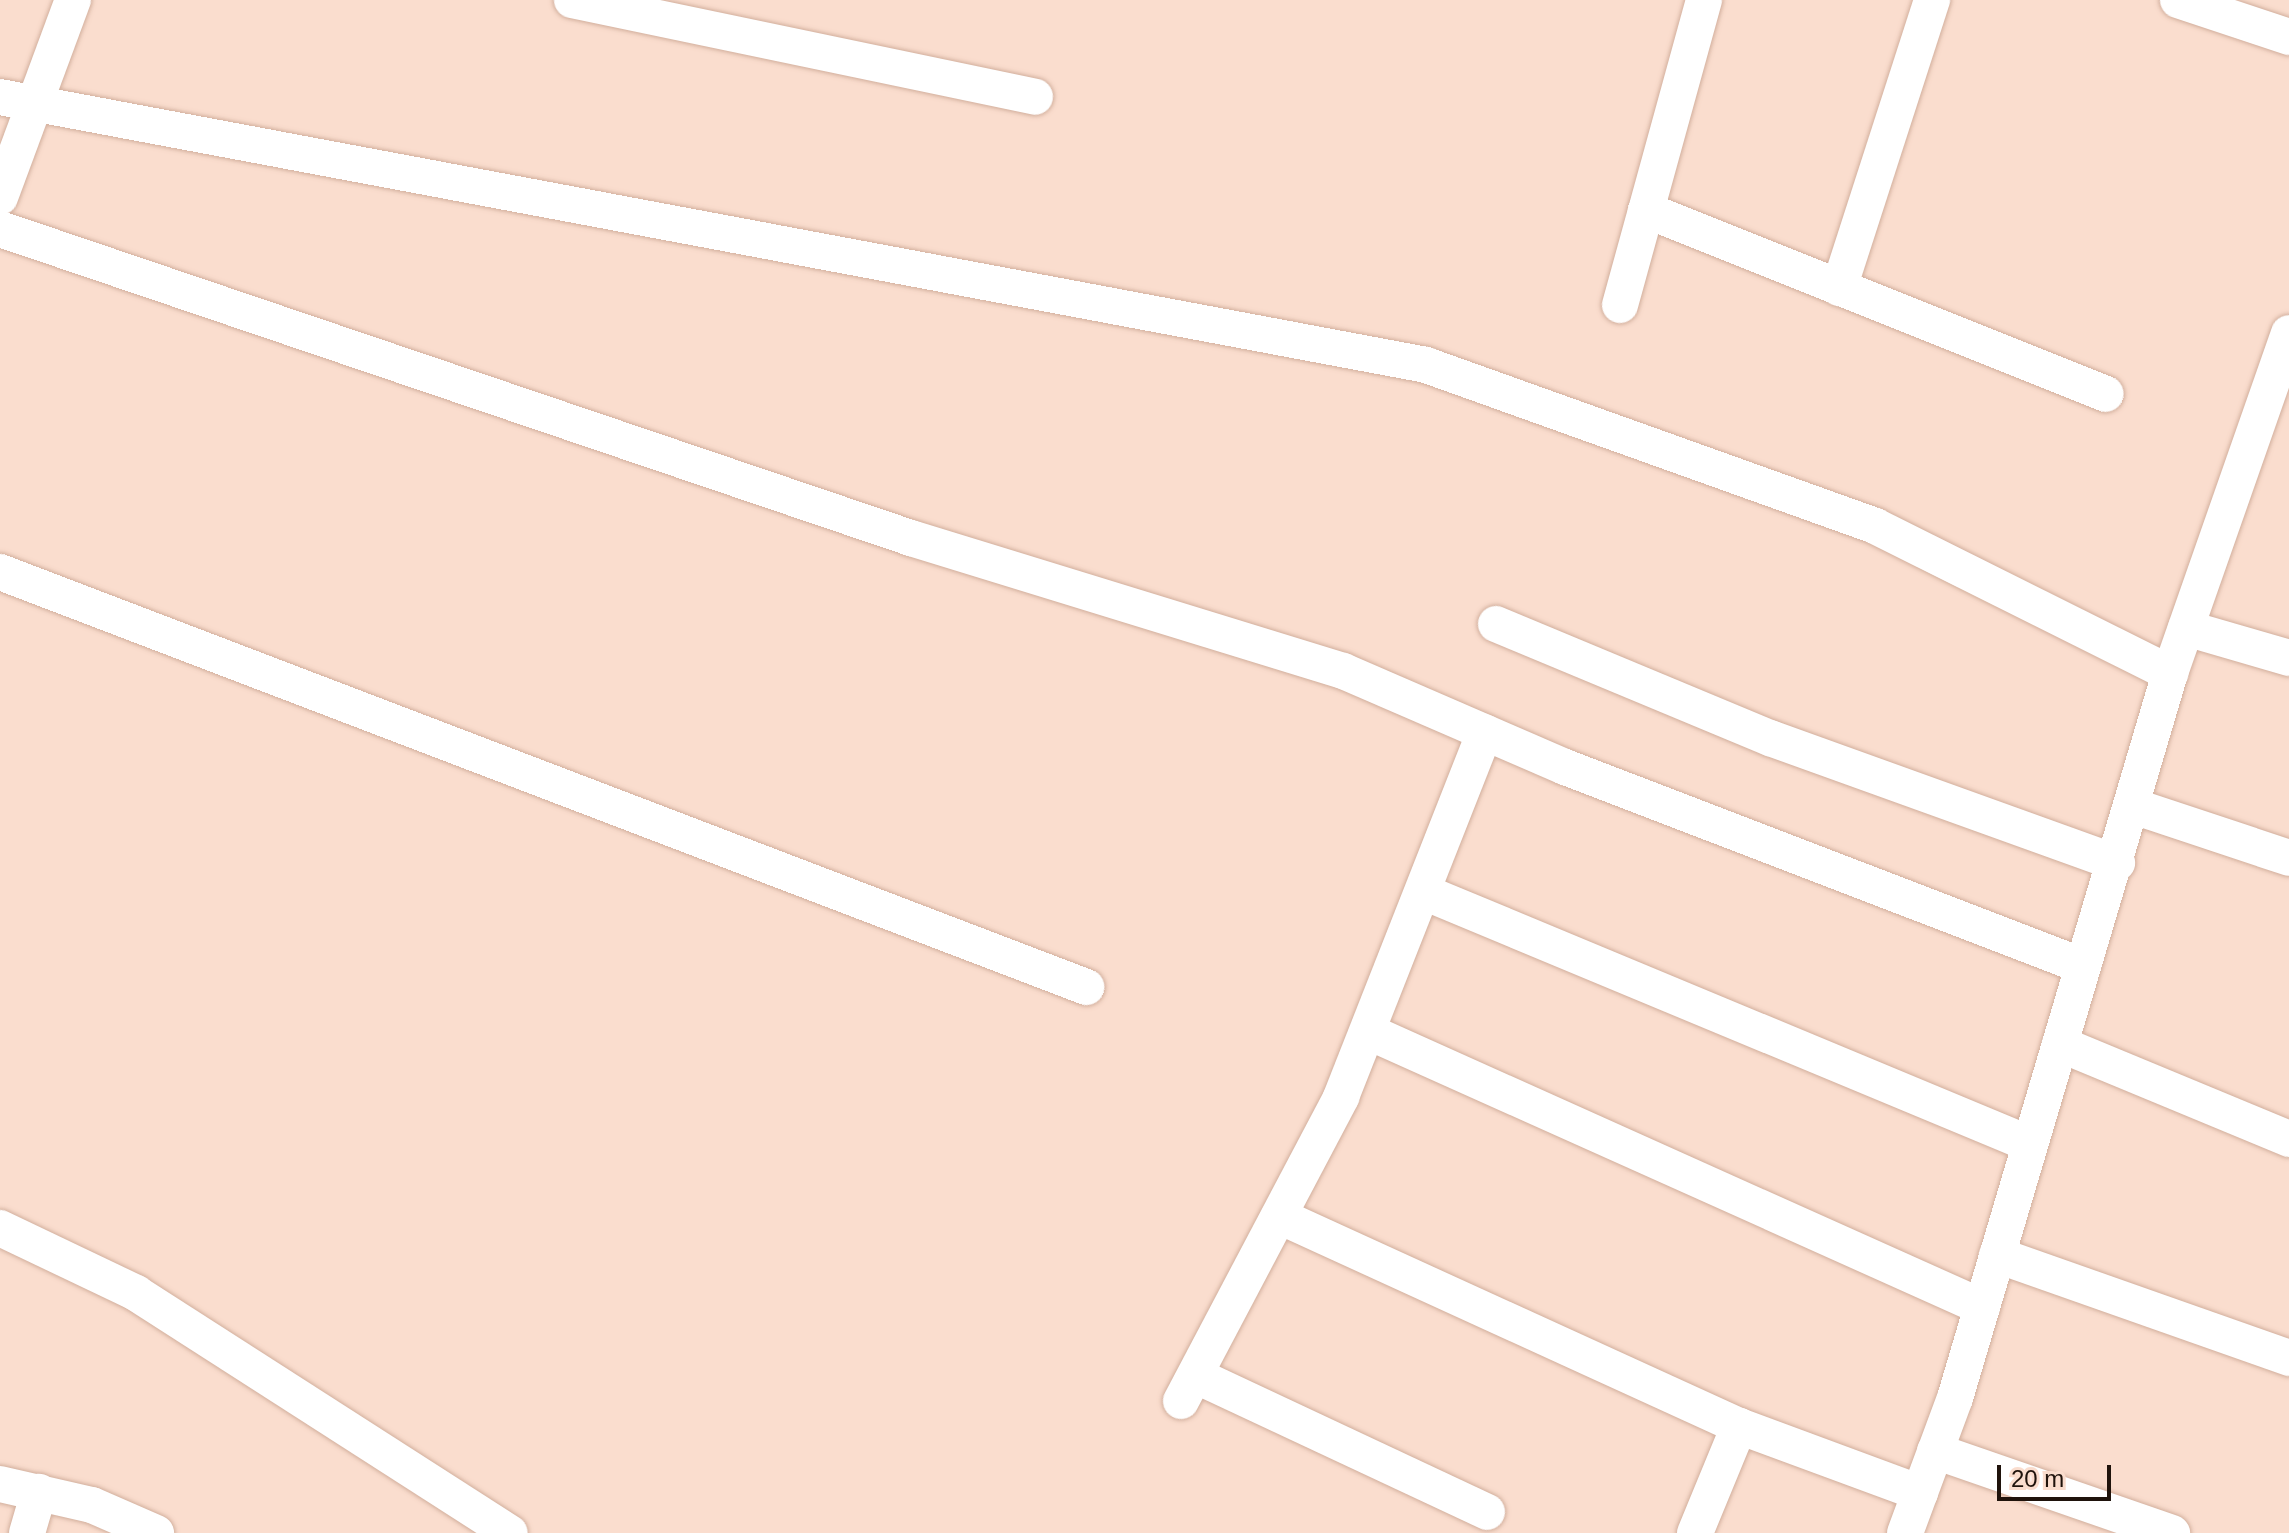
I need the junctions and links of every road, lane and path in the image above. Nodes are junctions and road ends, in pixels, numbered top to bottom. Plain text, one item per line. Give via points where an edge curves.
1 (73, 0) edge
2 (572, 0) edge
3 (1704, 0) edge
4 (1932, 0) edge
5 (2178, 0) edge
6 (2289, 37) edge
7 (1035, 97) dead end
8 (16, 102) edge
9 (0, 197) edge
10 (1646, 210) junction
11 (0, 229) edge
12 (1839, 288) junction
13 (1620, 305) dead end
14 (2289, 333) edge
15 (2105, 394) dead end
16 (0, 572) edge
17 (1496, 624) dead end
18 (2186, 628) junction
19 (2289, 658) edge
20 (2170, 673) junction
21 (1485, 732) junction
22 (2133, 806) junction
23 (2289, 858) edge
24 (2117, 863) junction
25 (1426, 893) junction
26 (2083, 966) junction
27 (1086, 987) dead end
28 (1369, 1032) junction
29 (2060, 1044) junction
30 (2289, 1139) edge
31 (2030, 1144) junction
32 (1279, 1216) junction
33 (0, 1228) edge
34 (1997, 1255) junction
35 (1982, 1307) junction
36 (2289, 1358) edge
37 (1739, 1426) junction
38 (1935, 1451) junction
39 (0, 1484) edge
40 (39, 1492) junction
41 (1920, 1493) junction
42 (1487, 1512) dead end
43 (27, 1533) edge
44 (156, 1533) edge
45 (510, 1533) edge
46 (1695, 1533) edge
47 (1905, 1533) edge
48 (2172, 1533) edge

1 - 8 street
2 - 7 street
3 - 10 street
4 - 12 street
5 - 6 street
8 - 9 street
8 - 20 street via 1426,365 1875,526
10 - 12 street
10 - 13 street
11 - 21 street via 911,538 1343,671
12 - 15 street
14 - 18 street
16 - 27 street
17 - 24 street via 1770,738
18 - 19 street
18 - 20 street
20 - 22 street
21 - 25 street
21 - 26 street
22 - 23 street
22 - 24 street
24 - 26 street
25 - 28 street
25 - 31 street
26 - 29 street
28 - 32 street
28 - 35 street
29 - 30 street
29 - 31 street
31 - 34 street
32 - 37 street
32 - 42 street via 1190,1389
33 - 45 street via 136,1293
34 - 35 street
34 - 36 street
35 - 38 street
37 - 41 street
37 - 46 street
38 - 41 street
38 - 48 street
39 - 40 street
40 - 43 street
40 - 44 street
41 - 47 street

